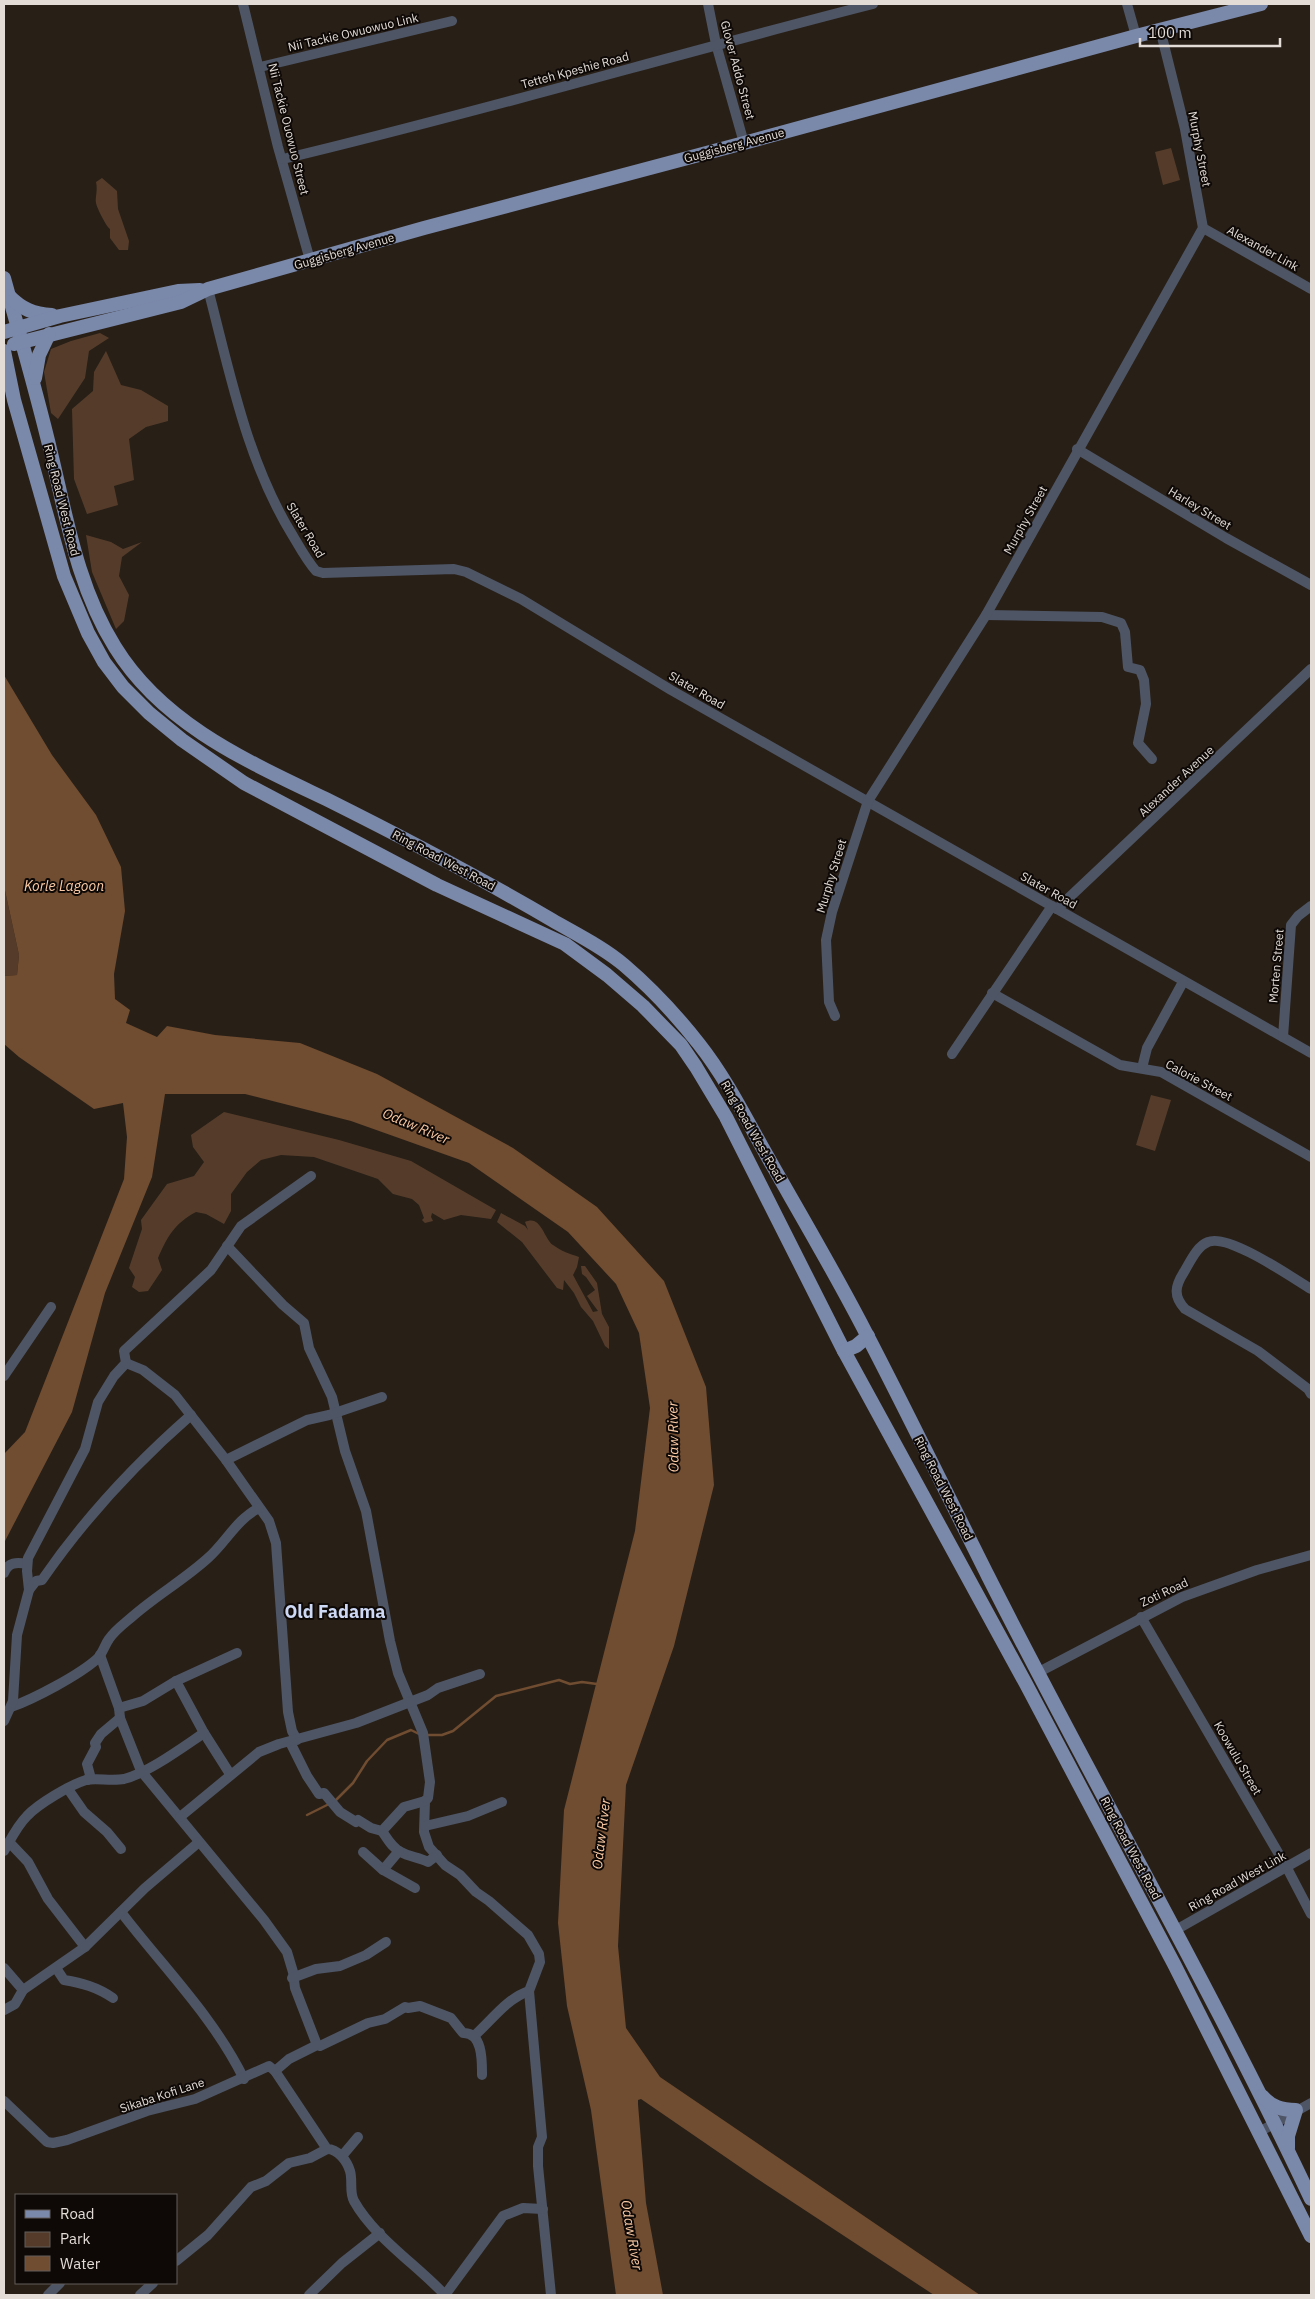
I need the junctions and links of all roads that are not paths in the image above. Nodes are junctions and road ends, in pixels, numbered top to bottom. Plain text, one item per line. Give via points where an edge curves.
1 (243, 4) edge
2 (708, 4) edge
3 (873, 4) edge
4 (1127, 4) edge
5 (1262, 4) edge
6 (452, 21) dead end
7 (1160, 29) junction
8 (1136, 36) junction
9 (716, 44) junction
10 (260, 67) junction
11 (744, 143) junction
12 (283, 159) junction
13 (1203, 228) junction
14 (310, 260) junction
15 (4, 278) edge
16 (208, 289) junction
17 (1311, 289) edge
18 (9, 295) junction
19 (60, 316) junction
20 (18, 328) junction
21 (4, 332) edge
22 (49, 334) junction
23 (9, 344) edge
24 (34, 384) junction
25 (4, 387) edge
26 (14, 400) junction
27 (1077, 449) junction
28 (64, 517) junction
29 (1311, 585) edge
30 (986, 615) junction
31 (1311, 669) edge
32 (1152, 759) dead end
33 (868, 800) junction
34 (1311, 906) edge
35 (1054, 908) junction
36 (1183, 982) junction
37 (992, 993) junction
38 (835, 1016) dead end
39 (1283, 1037) junction
40 (952, 1054) dead end
41 (1311, 1054) edge
42 (1142, 1068) junction
43 (1311, 1157) edge
44 (311, 1176) dead end
45 (229, 1249) junction
46 (1311, 1289) edge
47 (51, 1307) dead end
48 (868, 1336) junction
49 (844, 1351) junction
50 (126, 1363) junction
51 (4, 1376) edge
52 (1311, 1394) edge
53 (382, 1397) dead end
54 (335, 1411) junction
55 (191, 1416) junction
56 (226, 1460) junction
57 (259, 1508) junction
58 (1311, 1555) edge
59 (27, 1564) junction
60 (4, 1573) edge
61 (29, 1590) junction
62 (1141, 1617) junction
63 (237, 1653) dead end
64 (100, 1655) junction
65 (1037, 1673) junction
66 (480, 1674) dead end
67 (176, 1681) junction
68 (410, 1702) junction
69 (11, 1706) junction
70 (119, 1713) junction
71 (4, 1721) edge
72 (204, 1733) junction
73 (293, 1741) junction
74 (141, 1772) junction
75 (230, 1774) junction
76 (88, 1780) junction
77 (68, 1789) junction
78 (425, 1800) junction
79 (502, 1802) dead end
80 (180, 1817) junction
81 (425, 1826) junction
82 (382, 1831) junction
83 (199, 1842) junction
84 (7, 1847) edge
85 (121, 1849) dead end
86 (399, 1851) junction
87 (363, 1852) dead end
88 (1311, 1853) edge
89 (436, 1856) junction
90 (1287, 1868) junction
91 (383, 1870) junction
92 (415, 1888) dead end
93 (121, 1912) junction
94 (1311, 1914) edge
95 (1174, 1931) junction
96 (386, 1942) dead end
97 (85, 1947) junction
98 (4, 1968) edge
99 (56, 1968) junction
100 (292, 1978) junction
101 (23, 1990) junction
102 (529, 1991) junction
103 (113, 1998) dead end
104 (4, 2010) edge
105 (474, 2036) junction
106 (317, 2045) junction
107 (1215, 2045) junction
108 (275, 2071) junction
109 (482, 2075) dead end
110 (244, 2079) junction
111 (1260, 2094) junction
112 (4, 2101) edge
113 (1311, 2103) edge
114 (1296, 2110) junction
115 (1273, 2123) junction
116 (1259, 2132) junction
117 (358, 2137) dead end
118 (327, 2149) junction
119 (1288, 2149) junction
120 (342, 2156) junction
121 (1311, 2199) edge
122 (543, 2209) junction
123 (380, 2233) junction
124 (1311, 2236) edge
125 (178, 2259) edge
126 (59, 2284) edge
127 (152, 2284) edge
128 (48, 2295) edge
129 (140, 2295) edge
130 (309, 2295) edge
131 (445, 2295) edge
132 (551, 2295) edge

1 - 10 street, Nii Tackie Ouowuo Street
2 - 9 street, Glover Addo Street
3 - 9 street, Tetteh Kpeshie Road
4 - 8 street
5 - 7 main road, Guggisberg Avenue
6 - 10 street, Nii Tackie Owuowuo Link
7 - 8 main road, Guggisberg Avenue
7 - 13 street, Murphy Street via 1185,129
8 - 11 main road, Guggisberg Avenue
9 - 11 street, Glover Addo Street
9 - 12 street, Tetteh Kpeshie Road via 389,134
10 - 12 street, Nii Tackie Ouowuo Street
11 - 14 main road, Guggisberg Avenue
12 - 14 street, Nii Tackie Ouowuo Street
13 - 17 street, Alexander Link
13 - 27 street, Murphy Street
14 - 16 main road, Guggisberg Avenue
15 - 18 main road, Ring Road West Road
16 - 19 main road, Guggisberg Avenue via 178,291
16 - 22 main road, Guggisberg Avenue via 181,302
16 - 33 street, Slater Road via 240,414 259,466 283,520 316,571 454,569 466,572 521,599 649,677
18 - 19 main road via 32,313
18 - 20 main road, Ring Road West Road
19 - 20 main road, Guggisberg Avenue
20 - 21 main road, Guggisberg Avenue
20 - 23 main road, Ring Road West Road
22 - 23 main road, Guggisberg Avenue
22 - 24 main road via 39,355
23 - 24 main road, Ring Road West Road
23 - 26 main road, Ring Road West Road
23 - 28 main road via 26,379
24 - 28 main road, Ring Road West Road
25 - 26 main road
26 - 49 main road, Ring Road West Road via 67,583 88,633 123,687 182,740 244,783 386,860 565,944 643,1006 681,1044 711,1089
27 - 29 street, Harley Street
27 - 30 street, Murphy Street
28 - 48 main road, Ring Road West Road via 88,593 110,639 138,679 179,717 253,765 401,837 506,893 619,960 645,984 699,1043 720,1074
30 - 32 street via 1102,617 1121,623 1125,632 1128,667 1140,670 1144,680 1146,704 1138,743
30 - 33 street, Murphy Street
31 - 35 street, Alexander Avenue
33 - 35 street, Slater Road
33 - 38 street, Murphy Street via 826,940 829,1002
34 - 39 street, Morten Street via 1291,925
35 - 36 street, Slater Road
35 - 37 street, Alexander Avenue
36 - 39 street, Slater Road
36 - 42 street via 1147,1048
37 - 40 street, Alexander Avenue
37 - 42 street, Calorie Street via 1120,1065
39 - 41 street, Slater Road
42 - 43 street, Calorie Street via 1161,1072
44 - 45 street via 241,1226
45 - 50 street via 198,1283 124,1351
45 - 54 street via 304,1323 309,1348 332,1397
46 - 52 street via 1232,1243 1217,1240 1201,1246 1177,1283 1176,1294 1185,1309 1258,1352
47 - 51 street
48 - 49 main road
48 - 65 main road, Ring Road West Road
49 - 107 main road, Ring Road West Road via 1026,1684
50 - 55 street via 156,1380
50 - 59 street via 98,1402 85,1449
53 - 54 street
54 - 56 street via 328,1416 307,1420
54 - 68 street via 366,1511 390,1641
55 - 56 street
55 - 61 street via 144,1457 73,1537 42,1580 36,1581
56 - 57 street
57 - 64 street via 237,1525 221,1546 192,1573 122,1625
57 - 73 street via 269,1521 276,1543 286,1697
58 - 62 street, Zoti Road via 1204,1588
59 - 60 street via 13,1563
59 - 61 street
61 - 69 street via 17,1635
62 - 65 street, Zoti Road
62 - 90 street, Koowulu Street
63 - 67 street
64 - 69 street via 56,1684
64 - 70 street
65 - 95 main road, Ring Road West Road
66 - 68 street via 438,1688
67 - 70 street
67 - 72 street
68 - 73 street via 356,1723
68 - 78 street via 423,1733 428,1761 430,1782
69 - 71 street
70 - 74 street
70 - 76 street via 95,1743 87,1764
72 - 74 street
72 - 75 street
73 - 75 street via 259,1752
73 - 82 street via 307,1776 319,1794 324,1793 331,1804 353,1820
74 - 76 street via 124,1779
74 - 80 street
75 - 80 street
76 - 77 street
77 - 84 street via 28,1814
77 - 85 street via 84,1812
78 - 81 street
78 - 82 street via 404,1807
79 - 81 street via 468,1816
80 - 83 street
81 - 89 street via 429,1848
82 - 86 street
83 - 93 street
83 - 100 street via 273,1931 287,1952
84 - 97 street via 28,1862 48,1899
86 - 89 street via 428,1862
86 - 91 street
87 - 91 street
88 - 90 street, Ring Road West Link
89 - 102 street via 533,1942 540,1962
90 - 94 street, Koowulu Street
90 - 95 street, Ring Road West Link
91 - 92 street
93 - 97 street
93 - 110 street via 198,2007
95 - 111 main road, Ring Road West Road
96 - 100 street via 345,1964 316,1969
97 - 99 street
98 - 101 street
99 - 101 street
99 - 103 street via 64,1980 82,1982
100 - 106 street
101 - 104 street via 15,2004
102 - 105 street via 506,2004
102 - 122 street via 542,2137 538,2147 538,2166
105 - 106 street, Sikaba Kofi Lane via 463,2033 451,2018 420,2006 405,2006 384,2019
105 - 109 street via 483,2056
106 - 108 street, Sikaba Kofi Lane via 289,2059
107 - 115 main road via 1227,2057 1249,2097
107 - 116 main road, Ring Road West Road
108 - 110 street, Sikaba Kofi Lane via 269,2066
108 - 118 street
110 - 112 street, Sikaba Kofi Lane via 195,2099 147,2111 53,2143 41,2138
111 - 114 main road via 1269,2104 1282,2110
111 - 115 main road, Ring Road West Road
113 - 114 street
114 - 115 street
114 - 119 main road via 1289,2129
115 - 116 street
115 - 119 main road, Ring Road West Road
116 - 124 main road, Ring Road West Road
117 - 120 street
118 - 120 street via 333,2149
118 - 125 street via 310,2158 289,2163 266,2181 251,2187 208,2235
119 - 121 main road, Ring Road West Road
120 - 123 street via 351,2172 353,2200
122 - 131 street via 523,2208 503,2216
122 - 132 street
123 - 130 street via 342,2262
123 - 131 street
126 - 128 street
127 - 129 street

